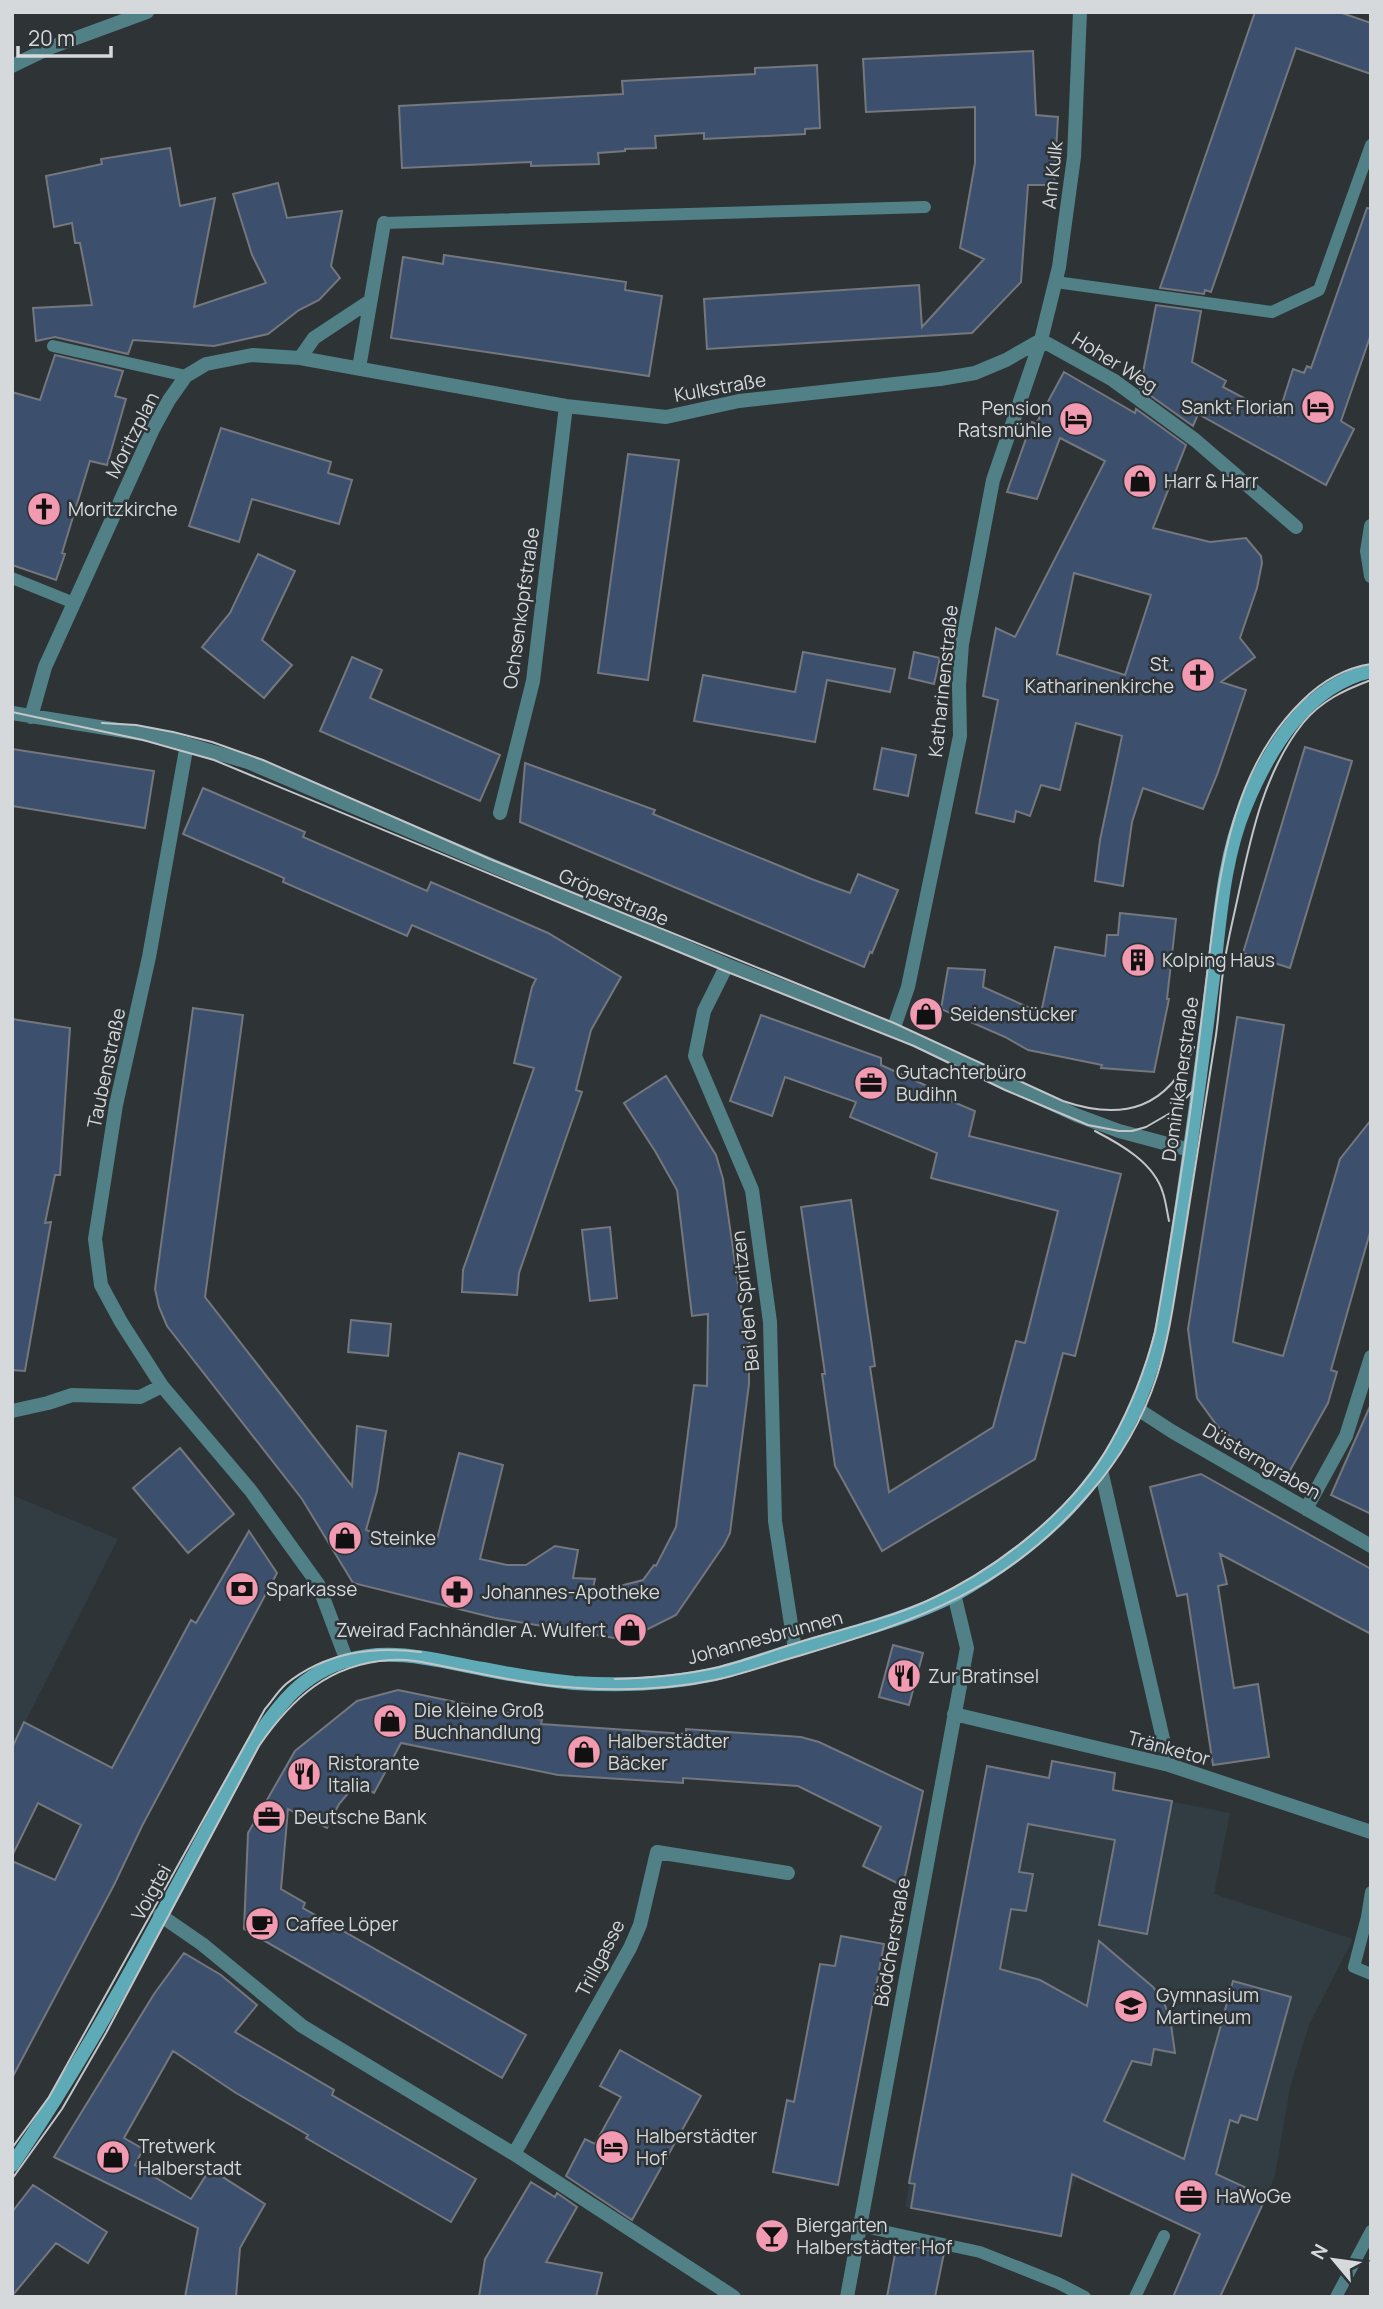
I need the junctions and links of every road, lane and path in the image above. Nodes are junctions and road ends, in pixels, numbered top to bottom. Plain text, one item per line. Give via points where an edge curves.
1 (147, 12) edge
2 (1080, 12) edge
3 (12, 66) edge
4 (1371, 145) edge
5 (925, 207) dead end
6 (384, 223) joint
7 (1056, 282) junction
8 (370, 301) junction
9 (1041, 340) junction
10 (53, 346) dead end
11 (300, 358) junction
12 (359, 368) junction
13 (186, 376) junction
14 (566, 406) junction
15 (1371, 526) edge
16 (1296, 527) dead end
17 (1371, 576) edge
18 (12, 578) edge
19 (74, 603) junction
20 (1371, 671) edge
21 (12, 713) edge
22 (31, 717) junction
23 (187, 744) junction
24 (500, 813) dead end
25 (727, 965) junction
26 (893, 1030) junction
27 (1191, 1150) junction
28 (1371, 1357) edge
29 (162, 1385) junction
30 (1136, 1408) junction
31 (12, 1411) edge
32 (1101, 1470) junction
33 (1306, 1509) junction
34 (1371, 1546) edge
35 (954, 1594) junction
36 (795, 1650) junction
37 (346, 1661) junction
38 (954, 1714) junction
39 (1169, 1765) junction
40 (1371, 1832) edge
41 (788, 1873) dead end
42 (1371, 1892) edge
43 (160, 1915) junction
44 (1371, 1974) edge
45 (514, 2154) junction
46 (12, 2165) edge
47 (860, 2226) junction
48 (1371, 2231) edge
49 (1164, 2236) dead end
50 (734, 2297) edge
51 (847, 2297) edge
52 (1085, 2297) edge
53 (1135, 2297) edge
54 (1336, 2297) edge

1 - 3 street
2 - 7 street, Am Kulk via 1074,157
4 - 7 lane via 1319,290 1272,312
5 - 6 lane
6 - 8 street
7 - 9 street, Am Kulk
8 - 11 street via 314,338
8 - 12 street
9 - 14 street, Kulkstraße via 975,373 940,379 739,401 666,417
9 - 16 street, Hoher Weg via 1113,380 1185,432
9 - 26 street, Katharinenstraße via 993,480 962,644 960,736 908,987
10 - 13 lane, Moritzplan
11 - 12 street, Kulkstraße
11 - 13 street, Kulkstraße via 253,355 206,363
12 - 14 street, Kulkstraße
13 - 19 street, Moritzplan via 152,431
14 - 24 street, Ochsenkopfstraße via 533,681
15 - 17 street via 1367,551
18 - 19 lane
19 - 22 street, Moritzplan via 45,667
20 - 27 street, Dominikanerstraße via 1321,694 1296,718 1245,808 1224,883
21 - 22 street, Gröperstraße
22 - 23 street, Gröperstraße
23 - 25 street, Gröperstraße via 248,762
23 - 29 street, Taubenstraße via 149,957 116,1105 95,1239 101,1285
25 - 26 street, Gröperstraße
25 - 36 street, Bei den Spritzen via 704,1011 695,1056 752,1190 770,1322 775,1521
26 - 27 street, Gröperstraße via 1076,1115
27 - 30 street, Dominikanerstraße via 1164,1320
28 - 33 street via 1346,1436
29 - 31 street via 141,1397 72,1395
29 - 37 street, Taubenstraße via 251,1490 318,1584
30 - 32 street, Johannesbrunnen
30 - 33 street, Düsterngraben
32 - 35 street, Johannesbrunnen via 1065,1513
32 - 39 street
33 - 34 street, Düsterngraben
35 - 36 street, Johannesbrunnen via 890,1621
35 - 38 street, Bödcherstraße via 967,1648
36 - 37 street, Johannesbrunnen via 718,1673 646,1684 538,1679 393,1654
37 - 43 street, Voigtei via 289,1693 272,1714
38 - 39 street, Tränketor
38 - 47 street, Bödcherstraße
39 - 40 street, Tränketor
41 - 45 street, Trillgasse via 657,1852 630,1948
42 - 44 lane via 1354,1967
43 - 45 street via 302,2026
43 - 46 street, Voigtei via 69,2079
45 - 50 street
47 - 51 street, Bödcherstraße
47 - 52 lane via 979,2252
48 - 54 lane
49 - 53 lane

